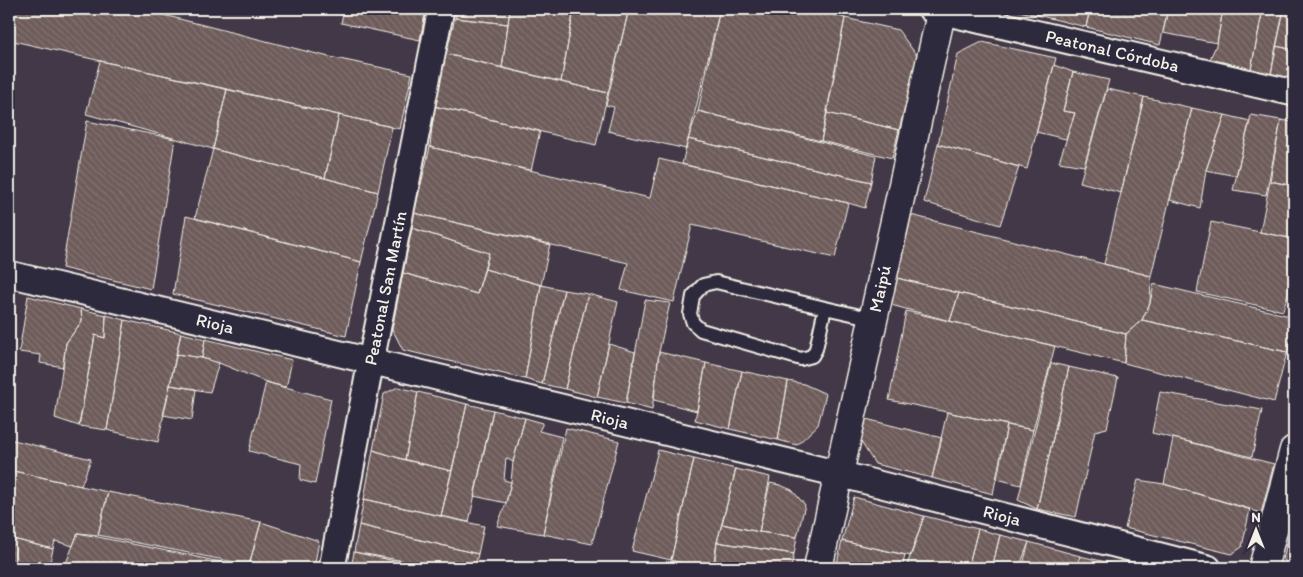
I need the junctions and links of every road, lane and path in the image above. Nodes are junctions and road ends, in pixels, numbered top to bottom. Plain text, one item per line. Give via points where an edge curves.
1 (441, 9) edge
2 (938, 10) edge
3 (1294, 93) edge
4 (9, 274) edge
5 (825, 308) junction
6 (874, 319) junction
7 (371, 361) junction
8 (1294, 450) edge
9 (839, 474) junction
10 (332, 568) edge
11 (818, 568) edge
12 (1208, 568) edge
13 (1263, 568) edge

1 - 7 street, Peatonal San Martín
2 - 3 street, Peatonal Córdoba
2 - 6 main road, Maipú
4 - 7 street, Rioja
5 - 5 lane via 716,282 703,286 693,296 690,314 701,330 801,359 812,356 816,349
5 - 6 lane
6 - 9 main road, Maipú
7 - 9 street, Rioja
7 - 10 street, Peatonal San Martín
8 - 13 main road
9 - 11 main road, Maipú
9 - 12 street, Rioja

